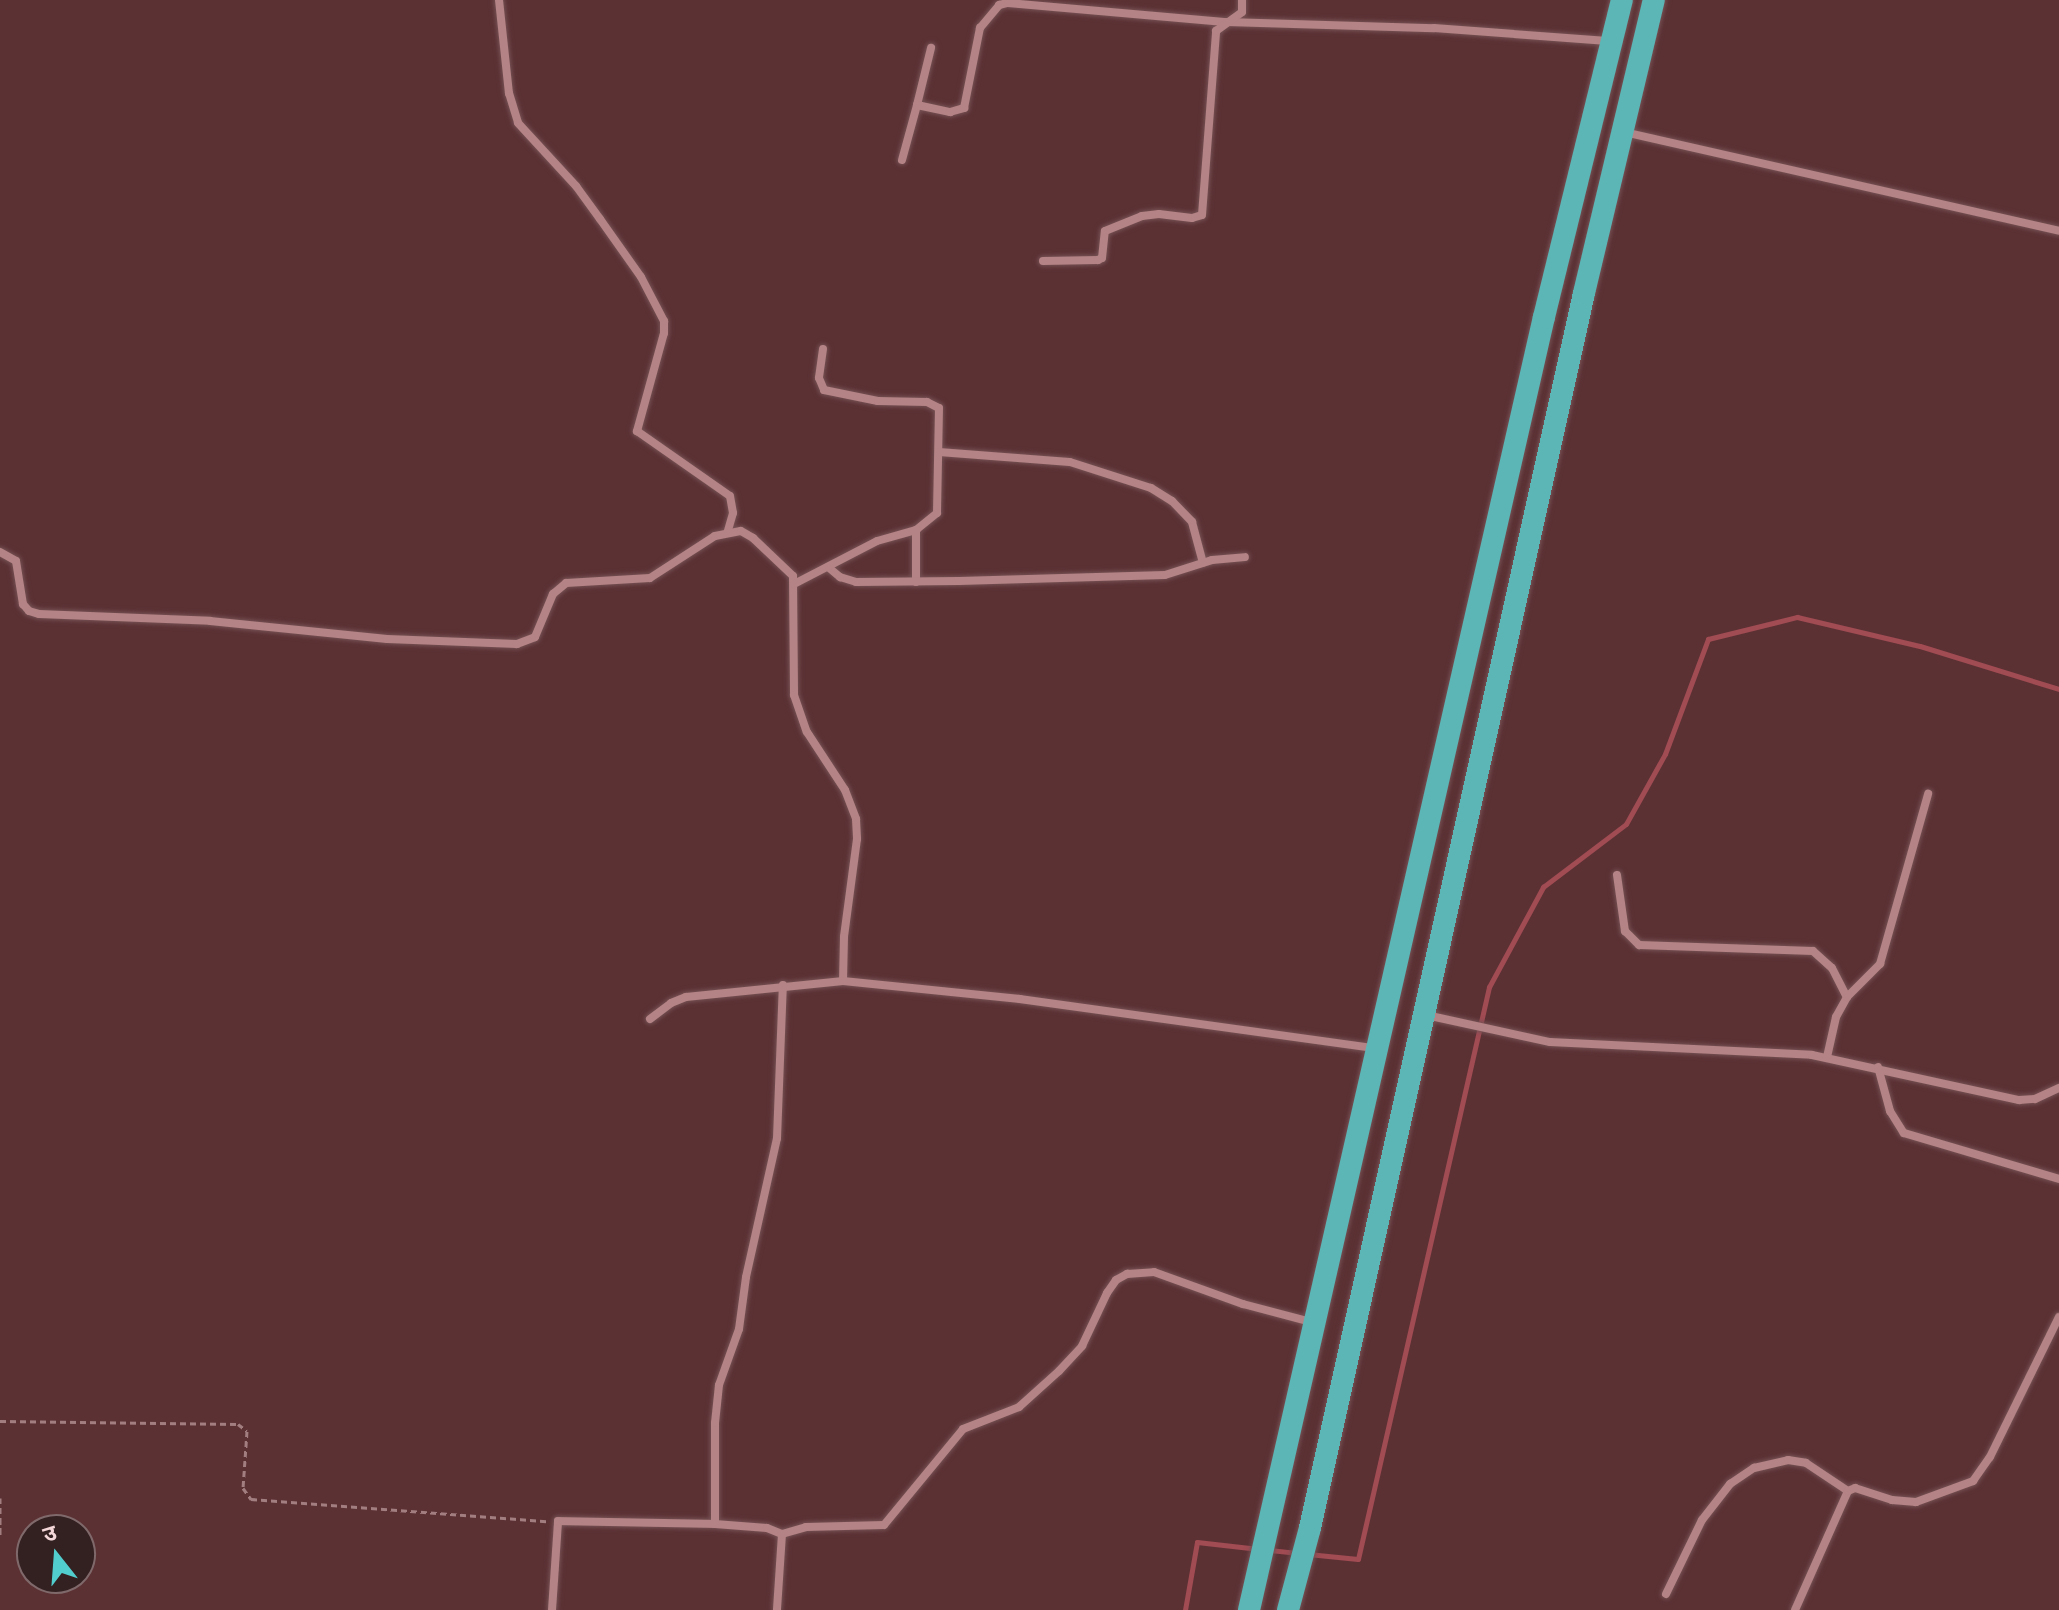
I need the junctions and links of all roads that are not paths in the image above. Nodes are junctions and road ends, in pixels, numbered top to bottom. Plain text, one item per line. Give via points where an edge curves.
1 (499, 0) edge
2 (1242, 0) edge
3 (1622, 0) edge
4 (1654, 0) edge
5 (998, 3) edge
6 (1227, 22) junction
7 (1613, 41) junction
8 (931, 48) dead end
9 (917, 105) junction
10 (1623, 132) junction
11 (902, 160) dead end
12 (2059, 231) edge
13 (1043, 261) dead end
14 (823, 349) dead end
15 (939, 452) junction
16 (916, 530) junction
17 (728, 531) junction
18 (0, 552) edge
19 (1245, 557) dead end
20 (1203, 563) junction
21 (828, 567) junction
22 (916, 582) junction
23 (794, 584) junction
24 (1928, 794) dead end
25 (1617, 875) dead end
26 (843, 981) junction
27 (783, 985) junction
28 (1847, 997) junction
29 (1425, 1015) junction
30 (650, 1019) dead end
31 (1375, 1049) junction
32 (1827, 1057) junction
33 (1878, 1067) junction
34 (2059, 1088) edge
35 (2059, 1179) edge
36 (2059, 1317) edge
37 (1312, 1322) junction
38 (1848, 1491) junction
39 (715, 1524) junction
40 (782, 1534) junction
41 (1666, 1594) dead end
42 (1252, 1599) edge
43 (1289, 1607) edge
44 (552, 1610) edge
45 (777, 1610) edge
46 (1795, 1610) edge

1 - 17 street via 509,93 518,123 584,197 641,277 664,321 637,431 730,496
2 - 6 street via 1242,12
3 - 7 highway
4 - 10 highway
5 - 6 street
5 - 9 street via 980,28 964,108 950,112
6 - 7 street via 1434,28
6 - 13 street via 1216,31 1202,215 1142,216 1105,231 1098,260
7 - 31 highway
8 - 9 street
9 - 11 street
10 - 12 street
10 - 29 highway
14 - 15 street via 819,378 824,390 878,401 927,402 939,408
15 - 16 street via 937,513
15 - 20 street via 1070,462 1151,488 1192,522
16 - 21 street via 877,541
16 - 22 street
17 - 18 street via 650,578 577,581 558,587 535,637 517,644 39,614 23,604 16,561
17 - 23 street via 753,538 786,567
19 - 20 street
20 - 22 street via 1150,576
21 - 22 street via 856,582
21 - 23 street
23 - 26 street via 794,695 807,732 845,790 856,819
24 - 28 street via 1880,964
25 - 28 street via 1625,931 1639,945 1813,951 1832,968
26 - 27 street
26 - 31 street via 1020,999
27 - 30 street via 686,997
27 - 39 street via 777,1138 739,1329 719,1385
28 - 32 street via 1836,1017
29 - 32 street via 1550,1042
29 - 43 highway
31 - 37 highway
32 - 33 street
33 - 34 street via 2019,1100
33 - 35 street via 1890,1111 1904,1133
36 - 38 street via 1973,1481 1916,1502 1855,1488
37 - 40 street via 1154,1272 1127,1274 1116,1280 1082,1346 1059,1371 1019,1407 963,1429 884,1525 806,1527
37 - 42 highway
38 - 41 street via 1806,1463 1788,1460 1754,1468 1730,1484 1702,1520
38 - 46 street
39 - 40 street
39 - 44 street via 558,1521
40 - 45 street

